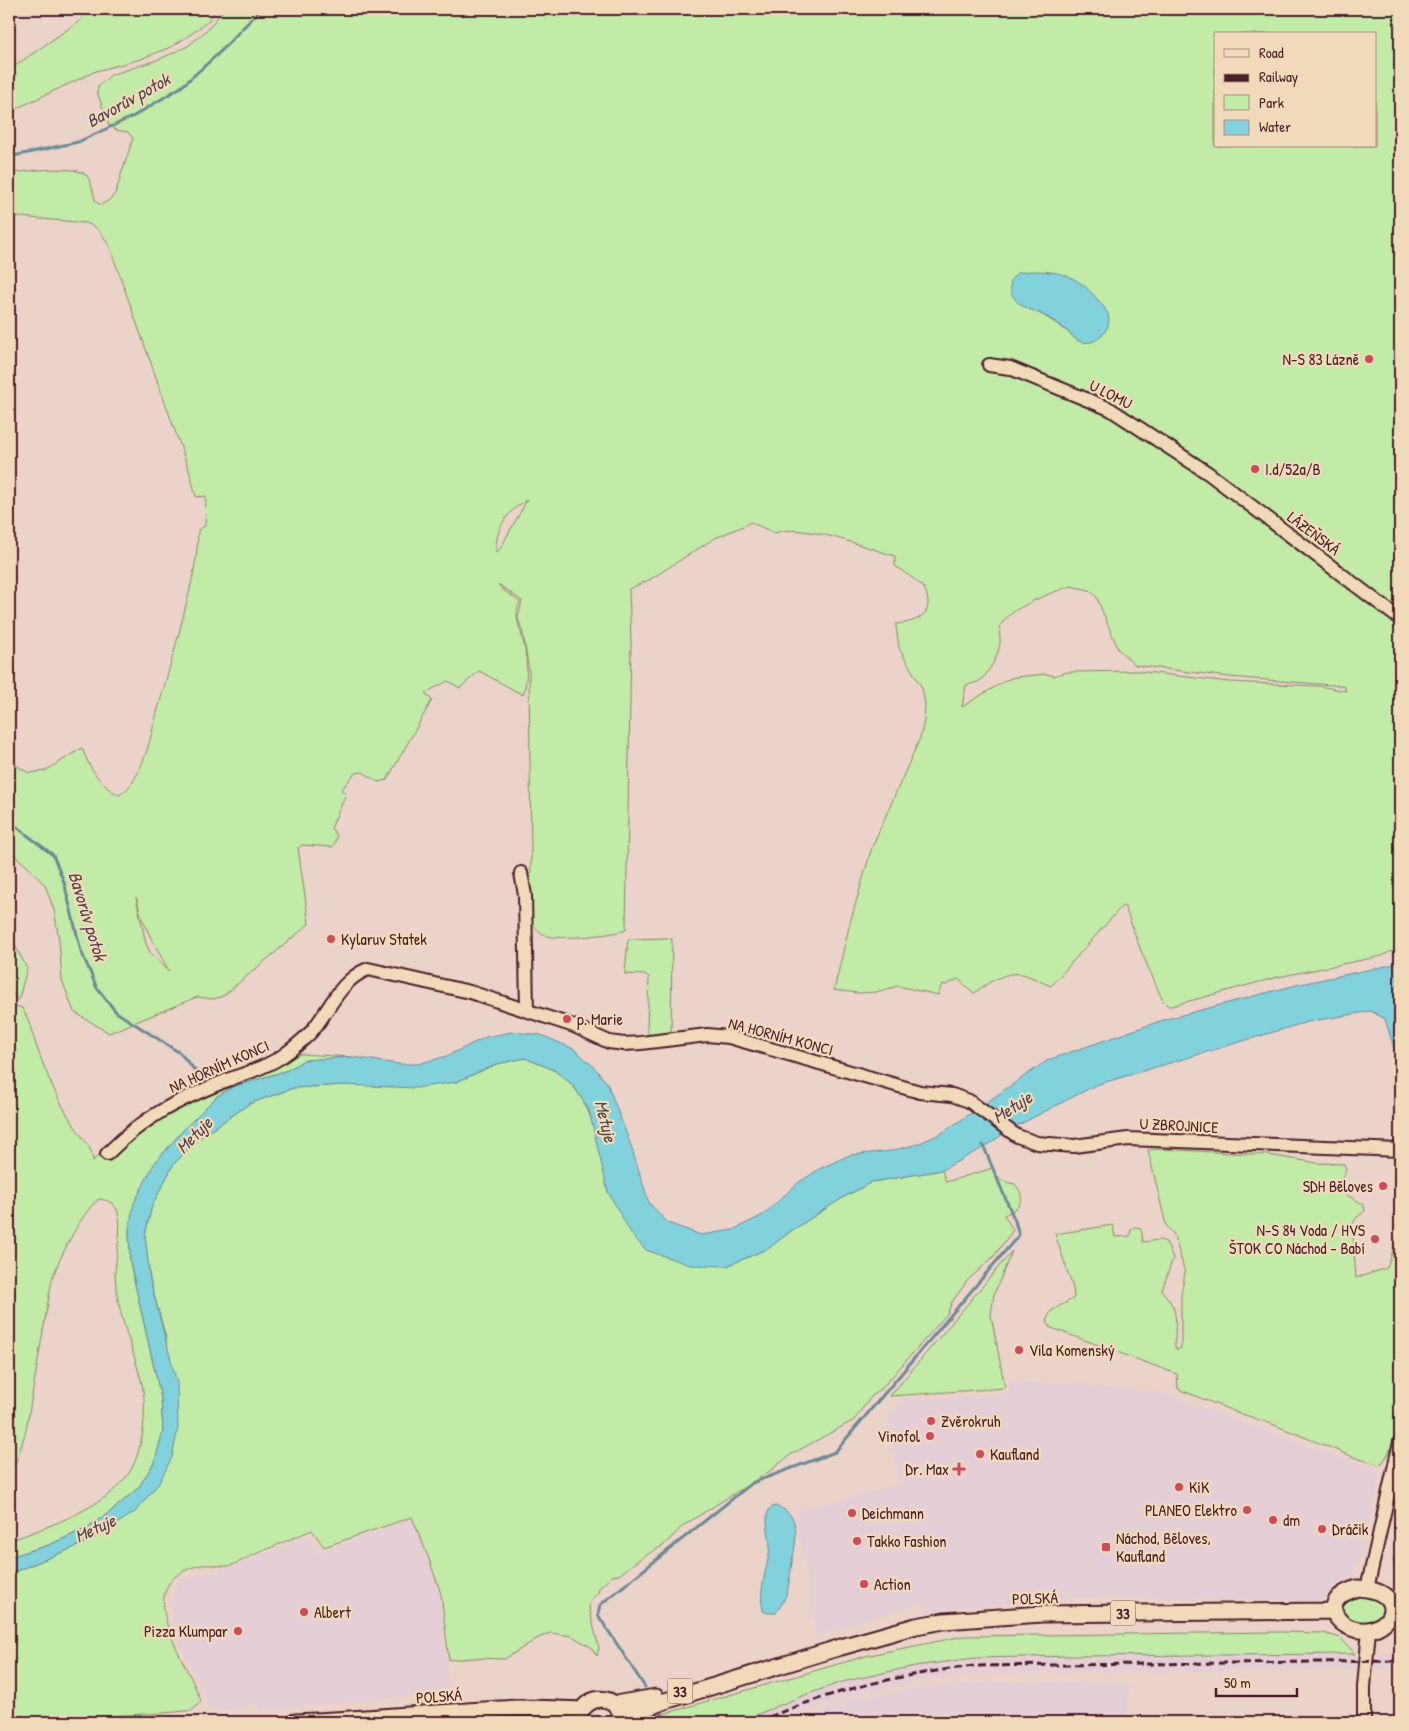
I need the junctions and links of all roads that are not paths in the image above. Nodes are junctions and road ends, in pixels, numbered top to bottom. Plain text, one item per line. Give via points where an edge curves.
1 (989, 365) dead end
2 (1208, 473) joint
3 (1400, 619) edge
4 (521, 874) dead end
5 (527, 1011) junction
6 (969, 1100) joint
7 (1400, 1150) edge
8 (107, 1154) dead end
9 (1400, 1442) edge
10 (1367, 1589) junction
11 (1334, 1610) junction
12 (1396, 1612) edge
13 (1369, 1629) junction
14 (620, 1715) edge
15 (580, 1718) edge
16 (359, 1720) junction
17 (295, 1722) edge
18 (342, 1722) edge
19 (1364, 1722) edge

1 - 2 street, U LOMU via 1010,368 1110,409
2 - 3 street, LÁZEŇSKÁ
4 - 5 street via 525,895
5 - 6 street, NA HORNÍM KONCI via 574,1026 609,1042 624,1044 707,1035 729,1037 920,1092
5 - 8 street, NA HORNÍM KONCI via 470,992 368,969 355,974 310,1032 280,1058 181,1100 137,1127
6 - 7 street, U ZBROJNICE via 1017,1136 1037,1143 1074,1146 1128,1139
9 - 10 street
10 - 11 main road via 1358,1588 1340,1595
10 - 12 main road via 1387,1598
11 - 13 main road via 1336,1617 1347,1627
11 - 14 main road, POLSKÁ / 33 via 1042,1614 944,1621 916,1626 746,1677 646,1699
12 - 13 main road via 1386,1622
13 - 19 street
14 - 15 main road, POLSKÁ via 606,1699 596,1699 590,1701
15 - 16 main road, POLSKÁ via 523,1708
16 - 17 main road, POLSKÁ
16 - 18 main road, POLSKÁ

